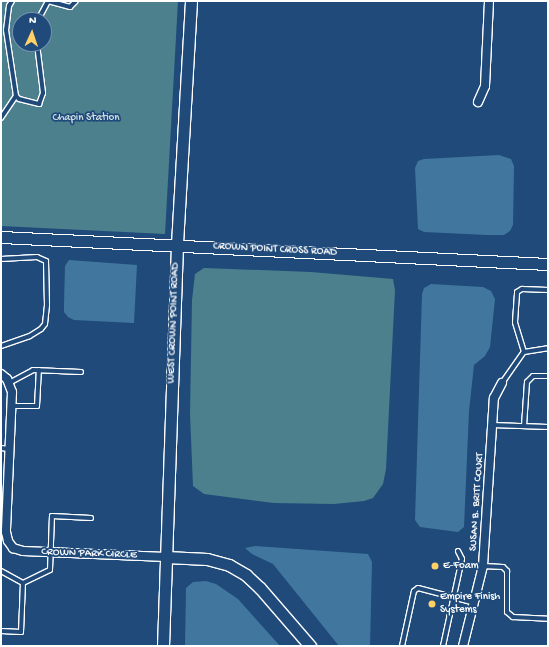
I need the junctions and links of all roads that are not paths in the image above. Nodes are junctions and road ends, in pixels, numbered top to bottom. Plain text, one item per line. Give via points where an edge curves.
1 (12, 1) edge
2 (48, 1) edge
3 (76, 1) edge
4 (191, 1) edge
5 (489, 1) edge
6 (42, 12) edge
7 (38, 52) edge
8 (16, 96) junction
9 (478, 102) dead end
10 (1, 118) edge
11 (1, 237) edge
12 (177, 244) junction
13 (1, 259) edge
14 (548, 264) edge
15 (548, 290) edge
16 (1, 346) edge
17 (548, 348) edge
18 (524, 352) junction
19 (39, 370) junction
20 (81, 372) dead end
21 (1, 374) edge
22 (548, 376) edge
23 (9, 383) junction
24 (502, 383) joint
25 (11, 406) junction
26 (492, 425) junction
27 (524, 426) junction
28 (548, 427) edge
29 (1, 448) edge
30 (10, 449) junction
31 (91, 518) dead end
32 (458, 550) dead end
33 (51, 553) junction
34 (166, 557) junction
35 (483, 566) junction
36 (1, 571) edge
37 (23, 583) junction
38 (454, 597) junction
39 (476, 603) junction
40 (548, 619) edge
41 (1, 631) edge
42 (163, 646) edge
43 (310, 646) edge
44 (402, 646) edge
45 (443, 646) edge
46 (463, 646) edge

1 - 8 lane via 6,30
2 - 3 lane via 70,7
2 - 6 lane
4 - 12 street, WEST CROWN POINT ROAD
5 - 9 street via 485,86
7 - 8 lane via 43,93 39,104
8 - 10 lane
11 - 12 street, CROWN POINT CROSS ROAD
12 - 14 street, CROWN POINT CROSS ROAD
12 - 34 street, WEST CROWN POINT ROAD
13 - 16 lane via 37,257 46,261 47,305 45,324 41,328 30,336
15 - 18 lane via 522,289 517,292 514,322
17 - 18 lane
18 - 24 lane
19 - 20 lane
19 - 23 lane via 24,374
19 - 25 lane via 37,406
21 - 23 street
22 - 27 lane via 533,376 528,382
23 - 25 street, CROWN PARK CIRCLE
24 - 26 street, SUSAN B. BRITT COURT via 494,398
25 - 30 street, CROWN PARK CIRCLE
26 - 27 lane
26 - 35 street, SUSAN B. BRITT COURT
27 - 28 lane
29 - 30 lane
30 - 33 street, CROWN PARK CIRCLE via 8,541 13,548 24,552
31 - 33 lane via 52,516
32 - 38 lane via 462,559
33 - 34 street, CROWN PARK CIRCLE
33 - 37 lane via 50,570
34 - 42 street, WEST CROWN POINT ROAD
34 - 43 street, CROWN PARK CIRCLE via 207,559 228,565 246,575
35 - 39 street, SUSAN B. BRITT COURT
35 - 40 lane via 503,567 507,571 507,612 513,617
36 - 37 lane
37 - 41 lane via 21,632
38 - 39 lane
38 - 44 lane via 418,588 414,591
38 - 45 lane
39 - 46 street, SUSAN B. BRITT COURT

